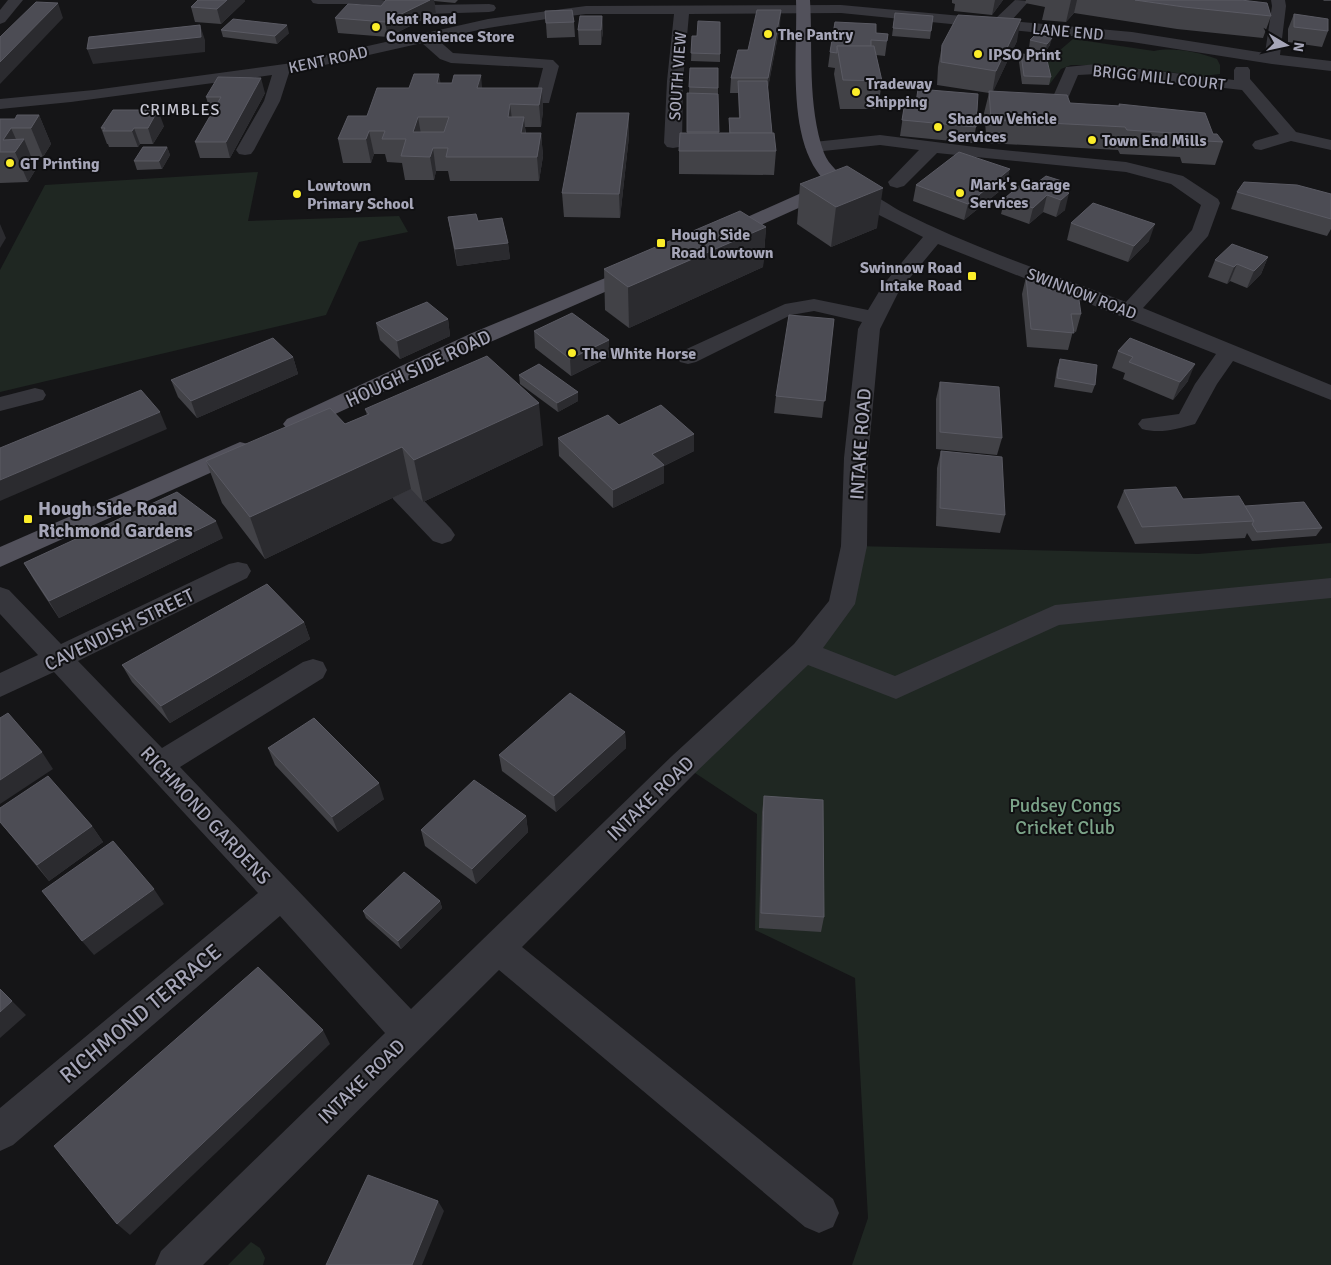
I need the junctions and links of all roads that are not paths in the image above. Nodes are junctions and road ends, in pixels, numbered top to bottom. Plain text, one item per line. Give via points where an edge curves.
1 (16, 0) edge
2 (318, 0) edge
3 (358, 0) edge
4 (364, 0) edge
5 (1278, 0) edge
6 (1022, 1) edge
7 (485, 4) edge
8 (803, 4) edge
9 (643, 5) edge
10 (682, 10) junction
11 (0, 19) edge
12 (503, 20) junction
13 (998, 24) junction
14 (425, 37) junction
15 (1241, 54) junction
16 (1272, 59) junction
17 (1331, 66) edge
18 (282, 69) junction
19 (1247, 86) junction
20 (543, 99) dead end
21 (1060, 99) edge
22 (0, 104) edge
23 (1290, 136) junction
24 (674, 143) dead end
25 (1262, 144) dead end
26 (1331, 145) edge
27 (814, 146) junction
28 (933, 147) junction
29 (245, 150) dead end
30 (897, 182) dead end
31 (838, 183) junction
32 (935, 235) junction
33 (700, 245) edge
34 (654, 264) edge
35 (1129, 310) junction
36 (875, 318) junction
37 (1229, 351) junction
38 (688, 357) dead end
39 (1331, 393) edge
40 (35, 395) dead end
41 (0, 404) edge
42 (1150, 424) dead end
43 (402, 493) edge
44 (442, 535) dead end
45 (0, 558) edge
46 (238, 571) dead end
47 (1331, 588) edge
48 (0, 597) edge
49 (804, 652) junction
50 (58, 658) junction
51 (313, 670) dead end
52 (0, 686) edge
53 (159, 765) junction
54 (281, 894) junction
55 (498, 948) junction
56 (410, 1034) junction
57 (0, 1132) edge
58 (819, 1213) dead end
59 (176, 1265) edge

1 - 11 street
2 - 3 street
4 - 7 street via 454,11
5 - 16 street
6 - 13 street
7 - 12 street
8 - 10 street, KENT ROAD
8 - 13 street, LANE END
8 - 27 main road via 806,108
9 - 10 street, KENT ROAD
9 - 12 street, KENT ROAD
10 - 24 street, SOUTH VIEW via 675,81
12 - 14 street, KENT ROAD
13 - 15 street, LANE END via 1132,37
14 - 18 street, KENT ROAD via 325,62
14 - 20 street via 451,58 547,63 551,66
15 - 16 street, LANE END
15 - 19 street via 1242,80
16 - 17 street, LANE END
18 - 22 street, KENT ROAD
18 - 29 street via 272,101
19 - 21 street, BRIGG MILL COURT via 1097,69 1072,70
19 - 23 street
23 - 25 street
23 - 26 street
27 - 28 street via 880,140
27 - 31 main road via 824,170
28 - 30 street
28 - 35 street via 1126,167 1178,180 1211,203 1201,232
31 - 32 street, SWINNOW ROAD via 881,210
31 - 33 main road
32 - 35 street, SWINNOW ROAD
32 - 36 street, INTAKE ROAD via 890,289
34 - 45 main road, HOUGH SIDE ROAD via 480,338 331,418 265,438
35 - 37 street, SWINNOW ROAD
36 - 38 street via 814,305 785,310
36 - 49 street, INTAKE ROAD via 870,329 856,458 854,546 842,604
37 - 39 street, SWINNOW ROAD
37 - 42 street via 1187,419
40 - 41 street
43 - 44 street
46 - 50 street, CAVENDISH STREET
47 - 49 street via 1054,615 896,688
48 - 50 street, RICHMOND GARDENS
49 - 55 street, INTAKE ROAD via 682,765
50 - 52 street, CAVENDISH STREET
50 - 53 street, RICHMOND GARDENS
51 - 53 street
53 - 54 street, RICHMOND GARDENS
54 - 56 street, RICHMOND GARDENS
54 - 57 street, RICHMOND TERRACE
55 - 56 street, INTAKE ROAD
55 - 58 street
56 - 59 street, INTAKE ROAD

